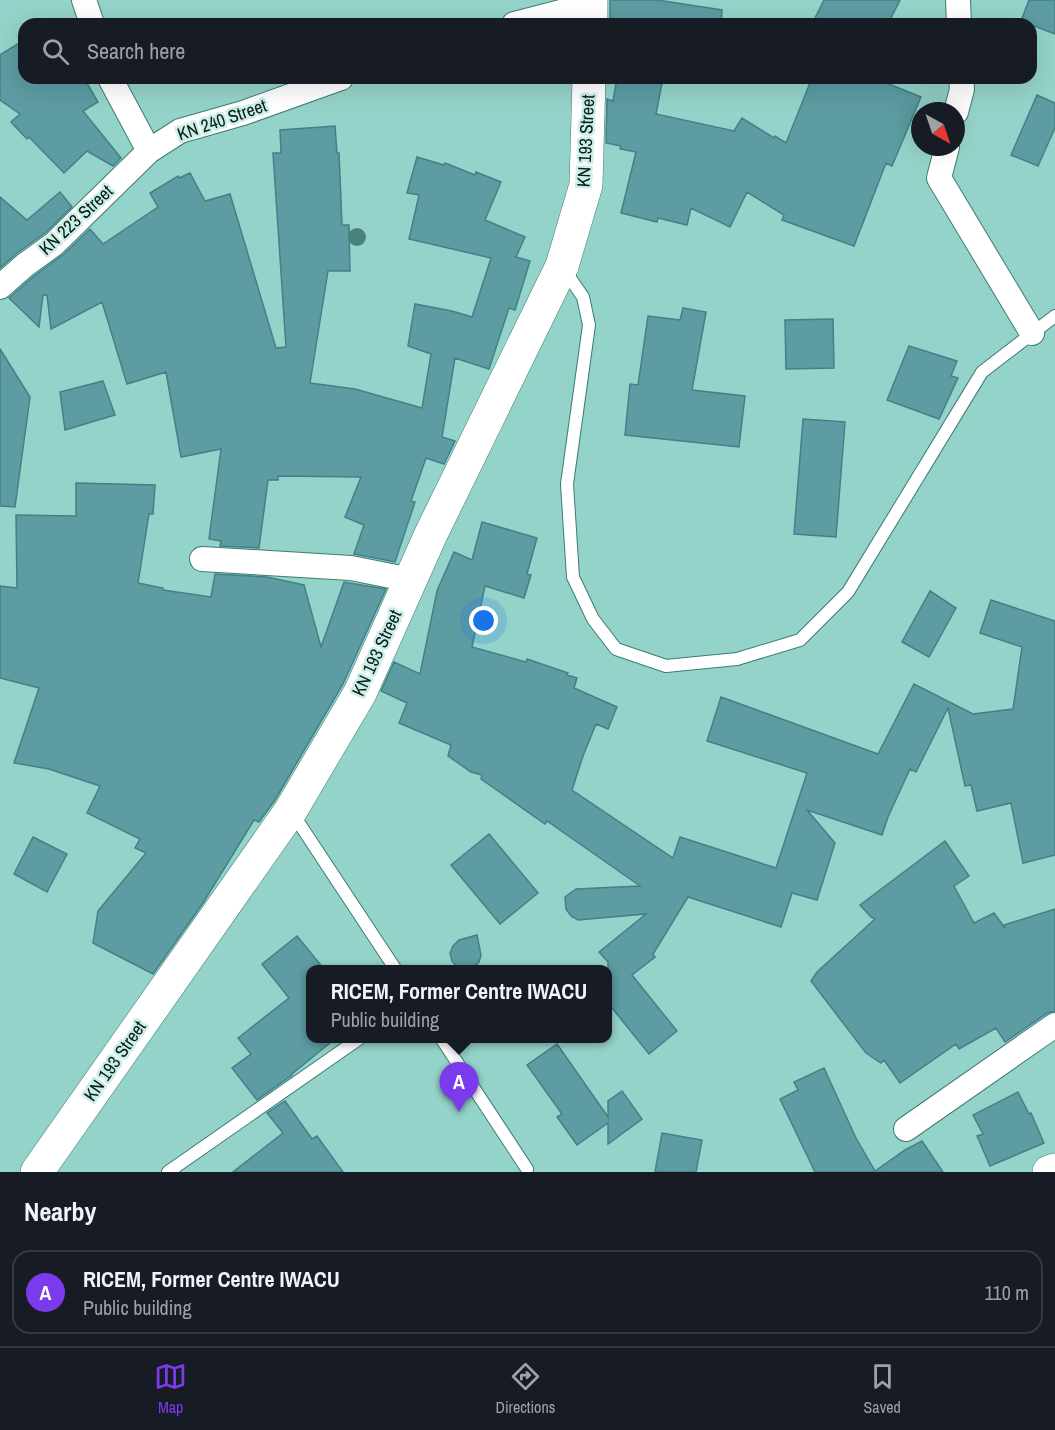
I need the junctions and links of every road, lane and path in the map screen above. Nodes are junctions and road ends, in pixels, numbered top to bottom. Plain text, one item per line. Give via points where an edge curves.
1 (84, 0) edge
2 (958, 0) edge
3 (591, 9) edge
4 (90, 18) edge
5 (545, 18) edge
6 (959, 18) edge
7 (114, 84) edge
8 (324, 84) edge
9 (589, 84) edge
10 (962, 84) edge
11 (959, 102) edge
12 (148, 151) junction
13 (945, 156) edge
14 (562, 266) junction
15 (0, 287) edge
16 (1055, 316) edge
17 (1032, 333) junction
18 (202, 559) dead end
19 (411, 580) junction
20 (291, 810) junction
21 (393, 965) edge
22 (1055, 1025) edge
23 (353, 1043) edge
24 (444, 1043) edge
25 (906, 1129) dead end
26 (527, 1168) dead end
27 (1055, 1170) edge
28 (37, 1172) edge
29 (168, 1172) edge
30 (1050, 1172) edge

1 - 4 street
2 - 6 street
3 - 5 street
7 - 12 street
8 - 12 street, KN 240 Street via 180,131
9 - 14 street, KN 193 Street via 585,185
10 - 11 street
12 - 15 street, KN 223 Street via 54,244
13 - 17 street via 939,178
14 - 17 lane via 583,297 589,326 567,484 573,577 593,619 615,649 666,666 737,659 801,640 848,592 982,372
14 - 19 street, KN 193 Street
16 - 17 lane
18 - 19 street via 351,568
19 - 20 street, KN 193 Street via 360,693
20 - 21 lane
20 - 28 street, KN 193 Street
22 - 25 street
23 - 29 lane
24 - 26 lane
27 - 30 street

